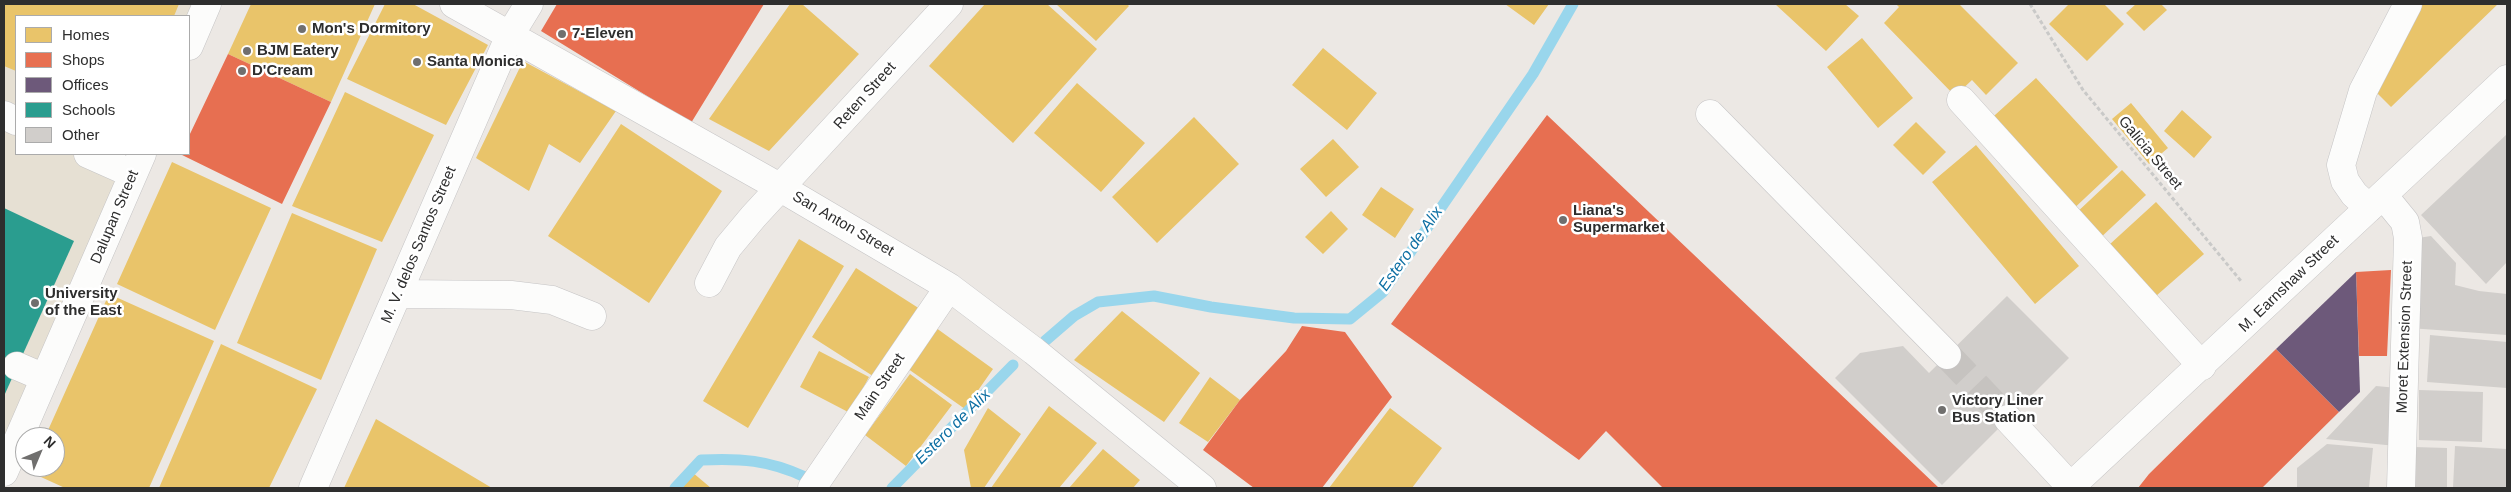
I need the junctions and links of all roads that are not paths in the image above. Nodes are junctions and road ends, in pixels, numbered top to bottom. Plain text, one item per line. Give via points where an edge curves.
1 (207, 4) edge
2 (454, 4) edge
3 (529, 4) edge
4 (949, 4) edge
5 (2408, 4) edge
6 (510, 35) junction
7 (190, 44) edge
8 (2507, 79) edge
9 (1961, 100) dead end
10 (1710, 114) dead end
11 (93, 155) edge
12 (137, 164) edge
13 (781, 188) junction
14 (2376, 202) junction
15 (709, 283) dead end
16 (949, 286) junction
17 (398, 294) junction
18 (592, 316) dead end
19 (1947, 355) tunnel mouth
20 (18, 366) dead end
21 (2202, 366) junction
22 (44, 378) junction
23 (2008, 419) tunnel mouth
24 (4, 472) edge
25 (313, 488) edge
26 (812, 488) edge
27 (1202, 488) edge
28 (2070, 488) edge
29 (2401, 488) edge

1 - 7 street
2 - 6 street, San Anton Street
3 - 6 street, M. V. delos Santos Street
4 - 13 street, Reten Street
5 - 14 street, Moret Extension Street via 2363,91 2341,165 2349,187
6 - 13 street, San Anton Street
6 - 17 street, M. V. delos Santos Street
8 - 14 street, M. Earnshaw Street
9 - 21 street
10 - 19 street
11 - 12 street
12 - 22 street, Dalupan Street
13 - 15 street, Reten Street via 728,247
13 - 16 street, San Anton Street
14 - 21 street, M. Earnshaw Street
14 - 29 street, Moret Extension Street via 2404,222 2408,238
16 - 26 street, Main Street
16 - 27 street, San Anton Street
17 - 18 street via 511,295 552,300
17 - 25 street, M. V. delos Santos Street
20 - 22 street
21 - 28 street, M. Earnshaw Street
22 - 24 street, Dalupan Street
23 - 28 street

